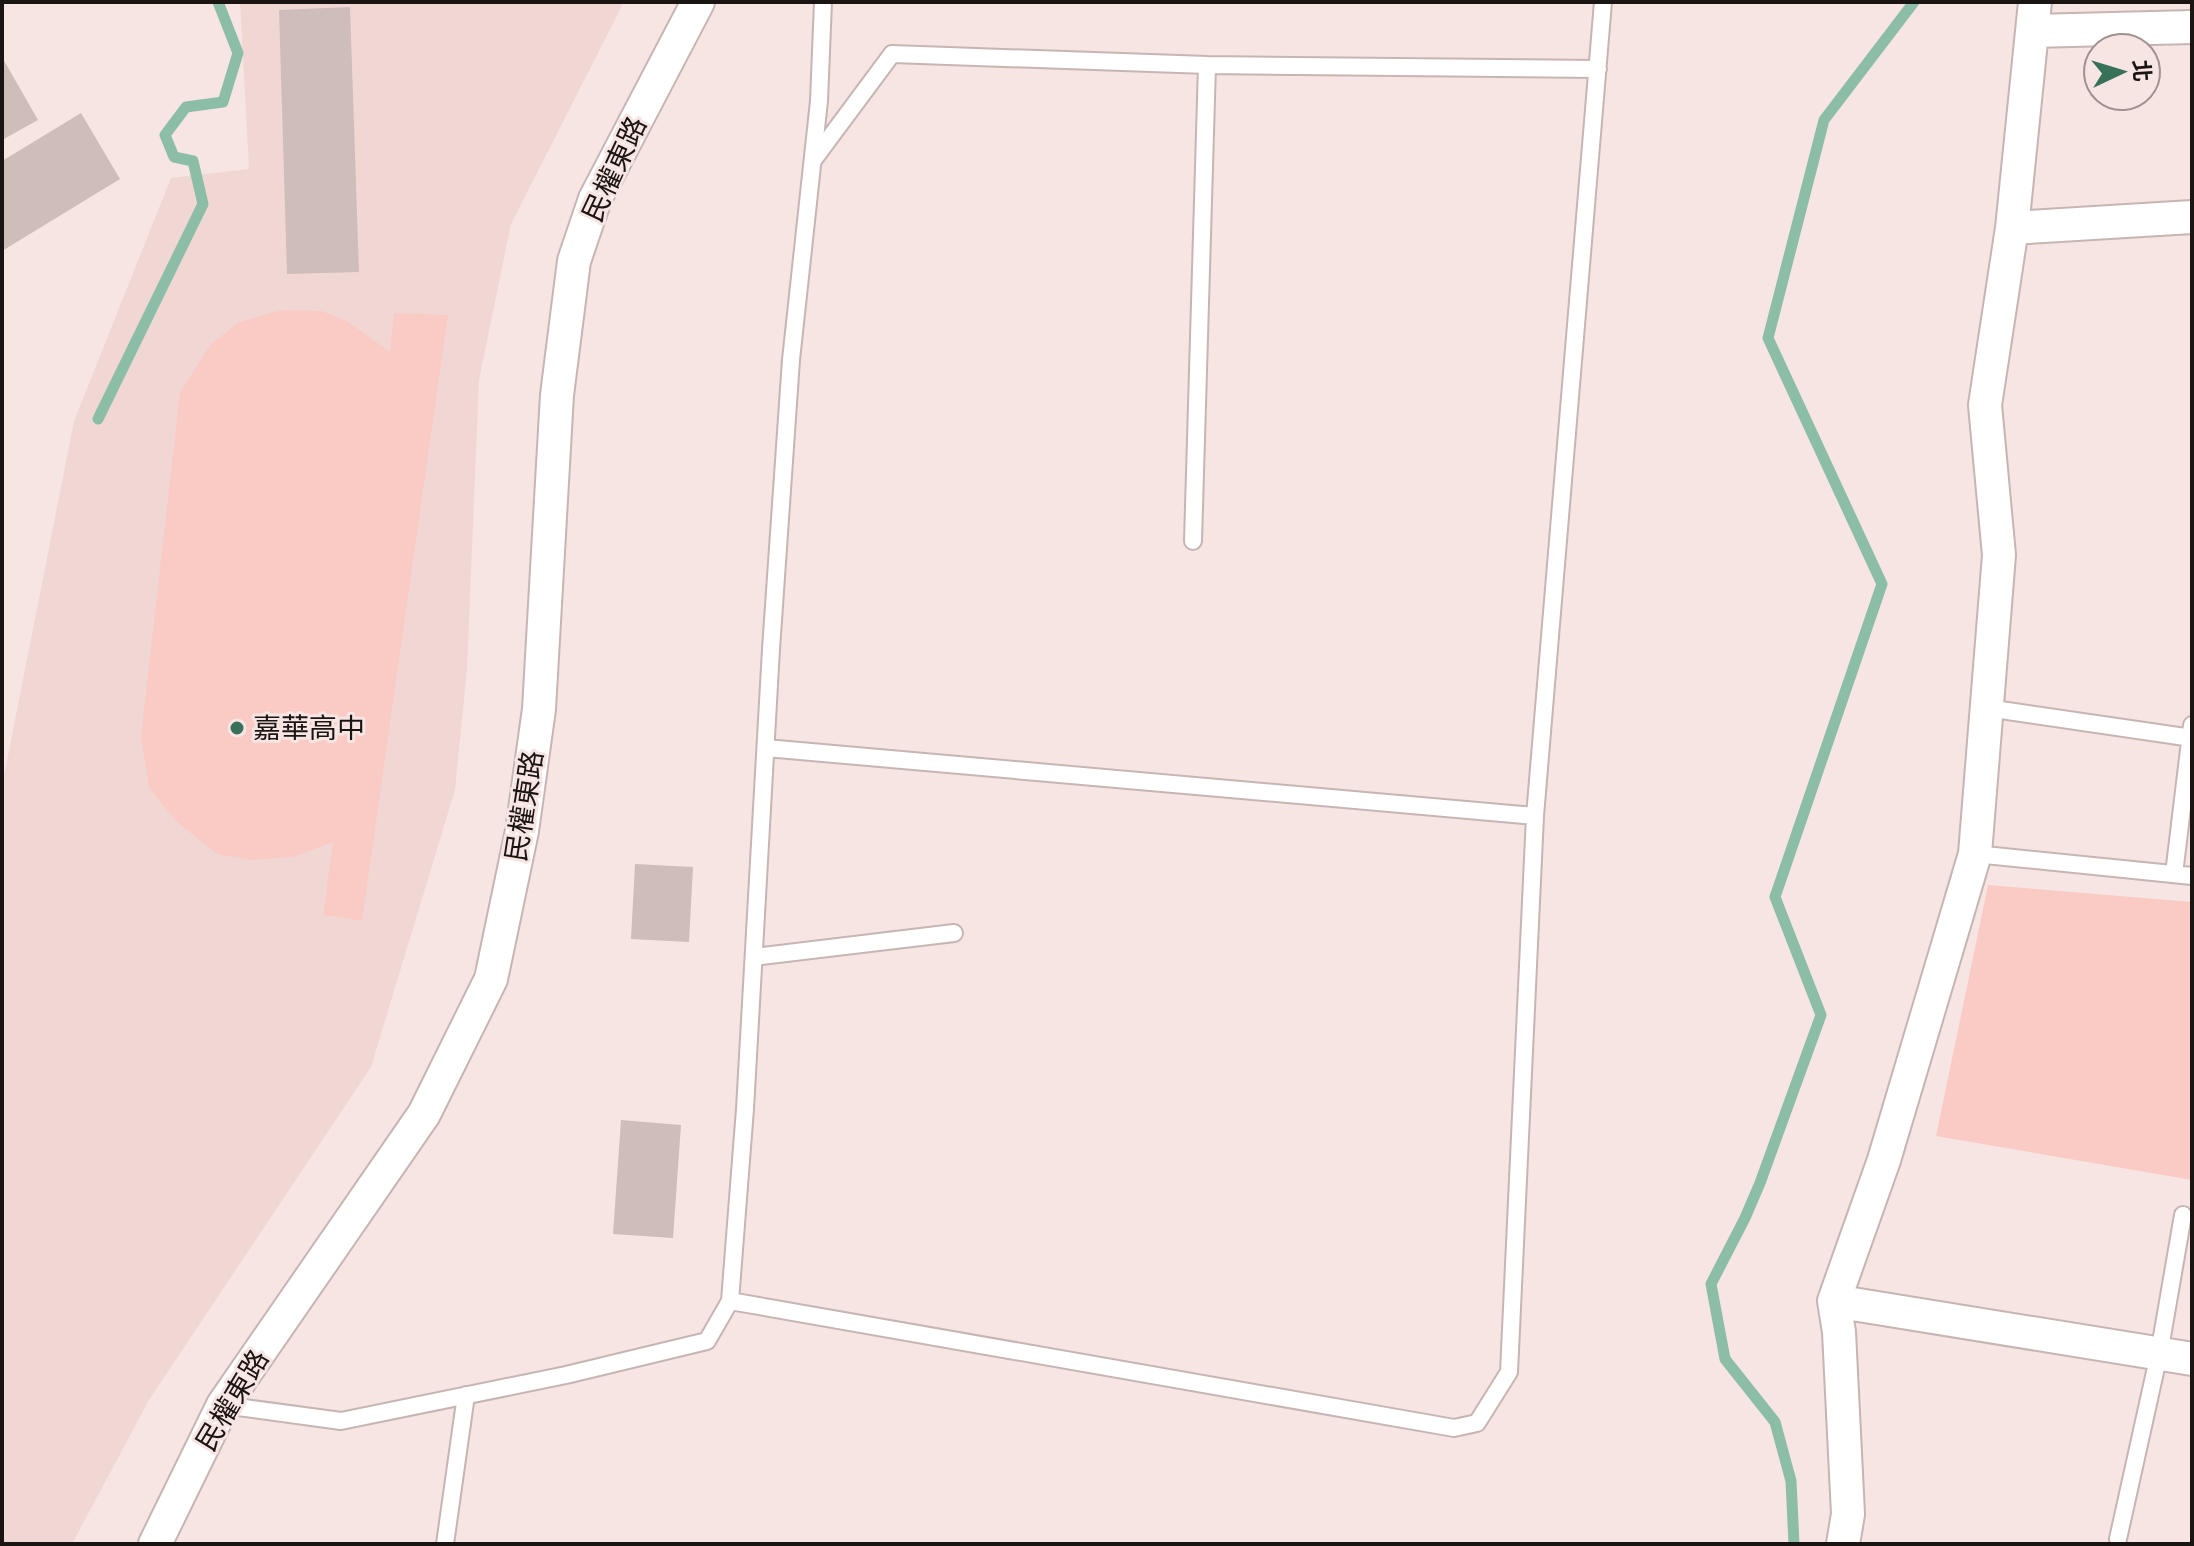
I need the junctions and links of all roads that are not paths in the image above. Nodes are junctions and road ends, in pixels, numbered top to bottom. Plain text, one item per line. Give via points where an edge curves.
1 (698, 2) edge
2 (823, 2) edge
3 (1603, 2) edge
4 (2034, 17) edge
5 (2192, 27) edge
6 (1207, 65) junction
7 (1598, 69) junction
8 (813, 160) junction
9 (2192, 217) edge
10 (2012, 228) junction
11 (1193, 541) dead end
12 (1987, 708) junction
13 (2191, 733) edge
14 (766, 748) junction
15 (1535, 816) junction
16 (1975, 854) junction
17 (2174, 874) junction
18 (2192, 876) edge
19 (954, 933) dead end
20 (754, 957) junction
21 (2183, 1215) dead end
22 (730, 1301) junction
23 (1834, 1301) junction
24 (2159, 1354) junction
25 (2192, 1359) edge
26 (466, 1395) junction
27 (223, 1405) junction
28 (2118, 1539) dead end
29 (155, 1544) edge
30 (445, 1544) edge
31 (1843, 1544) edge

1 - 27 street, 民權東路 via 595,199 574,261 557,395 539,709 522,831 491,979 424,1114
2 - 8 lane
3 - 7 lane
4 - 5 street
4 - 10 street
6 - 7 lane
6 - 8 lane via 892,54
6 - 11 lane
7 - 15 lane
8 - 14 lane via 791,360
9 - 10 street
10 - 12 street via 1985,405 1999,555
12 - 13 lane
12 - 16 street
13 - 17 lane
14 - 15 lane
14 - 20 lane
15 - 22 lane via 1509,1372 1477,1423 1454,1428
16 - 17 lane
16 - 23 street via 1884,1160
17 - 18 lane
19 - 20 lane
20 - 22 lane
21 - 24 lane
22 - 26 lane via 707,1341
23 - 24 street
23 - 31 street via 1848,1514
24 - 25 street
24 - 28 lane
26 - 27 lane via 341,1421
26 - 30 lane
27 - 29 street, 民權東路

